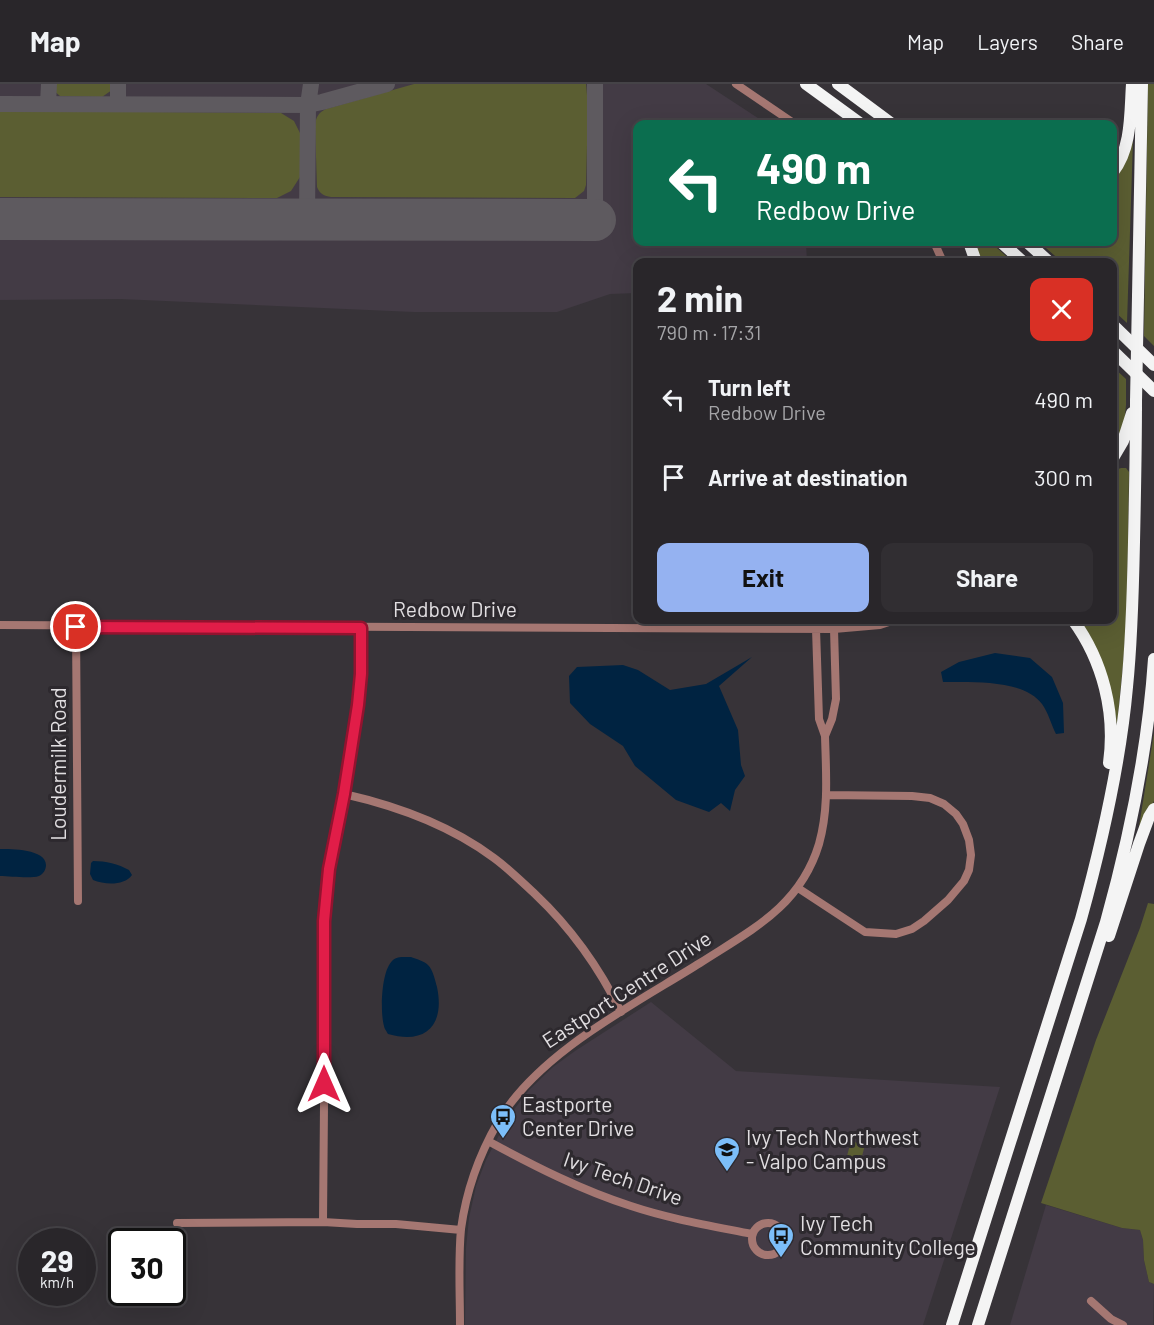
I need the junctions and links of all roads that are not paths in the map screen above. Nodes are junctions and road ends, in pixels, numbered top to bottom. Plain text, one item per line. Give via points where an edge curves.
1 (736, 84) edge
2 (838, 84) edge
3 (1137, 86) edge
4 (810, 87) edge
5 (789, 120) edge
6 (845, 120) edge
7 (855, 120) edge
8 (887, 120) edge
9 (1117, 165) edge
10 (1005, 246) edge
11 (1031, 246) edge
12 (1019, 258) edge
13 (1045, 258) edge
14 (1117, 329) edge
15 (1117, 355) edge
16 (1117, 361) edge
17 (1151, 361) edge
18 (1132, 370) junction
19 (1154, 391) edge
20 (1132, 424) junction
21 (1117, 451) edge
22 (883, 624) edge
23 (1076, 624) edge
24 (0, 625) edge
25 (76, 627) junction
26 (361, 628) junction
27 (816, 628) junction
28 (834, 629) junction
29 (1154, 659) edge
30 (825, 736) junction
31 (344, 794) junction
32 (826, 795) junction
33 (1154, 809) edge
34 (1107, 816) junction
35 (798, 888) junction
36 (78, 901) dead end
37 (621, 1012) junction
38 (1073, 1026) junction
39 (488, 1141) junction
40 (323, 1222) junction
41 (177, 1223) dead end
42 (461, 1230) junction
43 (752, 1234) dead end
44 (1091, 1301) dead end
45 (459, 1325) edge
46 (952, 1325) edge
47 (978, 1325) edge
48 (1123, 1325) edge

1 - 5 street
2 - 8 highway
3 - 9 highway via 1124,153
3 - 20 highway, bridge via 1138,296
4 - 6 highway
4 - 7 highway
10 - 12 highway
11 - 13 highway
14 - 17 highway
15 - 18 highway
16 - 18 highway
18 - 19 highway
20 - 21 highway
20 - 34 highway via 1130,653
22 - 28 street, Redbow Drive
23 - 34 highway via 1095,658 1110,719
24 - 25 street, Redbow Drive
25 - 26 street, Redbow Drive
25 - 36 street, Loudermilk Road
26 - 27 street, Redbow Drive
26 - 31 street via 358,705
27 - 28 street, Redbow Drive
27 - 30 street, Eastport Centre Drive via 819,719
28 - 30 street, Eastport Centre Drive via 836,699
29 - 38 highway via 1137,795 1106,922
30 - 32 street, Eastport Centre Drive
31 - 37 street via 421,817 494,858 570,930 609,986
31 - 40 street via 329,869 324,921
32 - 35 street, Eastport Centre Drive via 819,844
32 - 35 street via 912,796 944,804 963,824 971,855 969,870 948,900 912,929 896,934 865,932
33 - 38 highway via 1089,999
34 - 46 highway via 1081,919
35 - 37 street, Eastport Centre Drive via 753,930
37 - 39 street, Eastport Centre Drive via 541,1070 507,1108
38 - 47 highway
39 - 42 street, Eastport Centre Drive via 473,1177
39 - 43 street, Ivy Tech Drive via 573,1184 630,1206
40 - 41 street
40 - 42 street
42 - 45 street, Eastport Centre Drive
44 - 48 street

